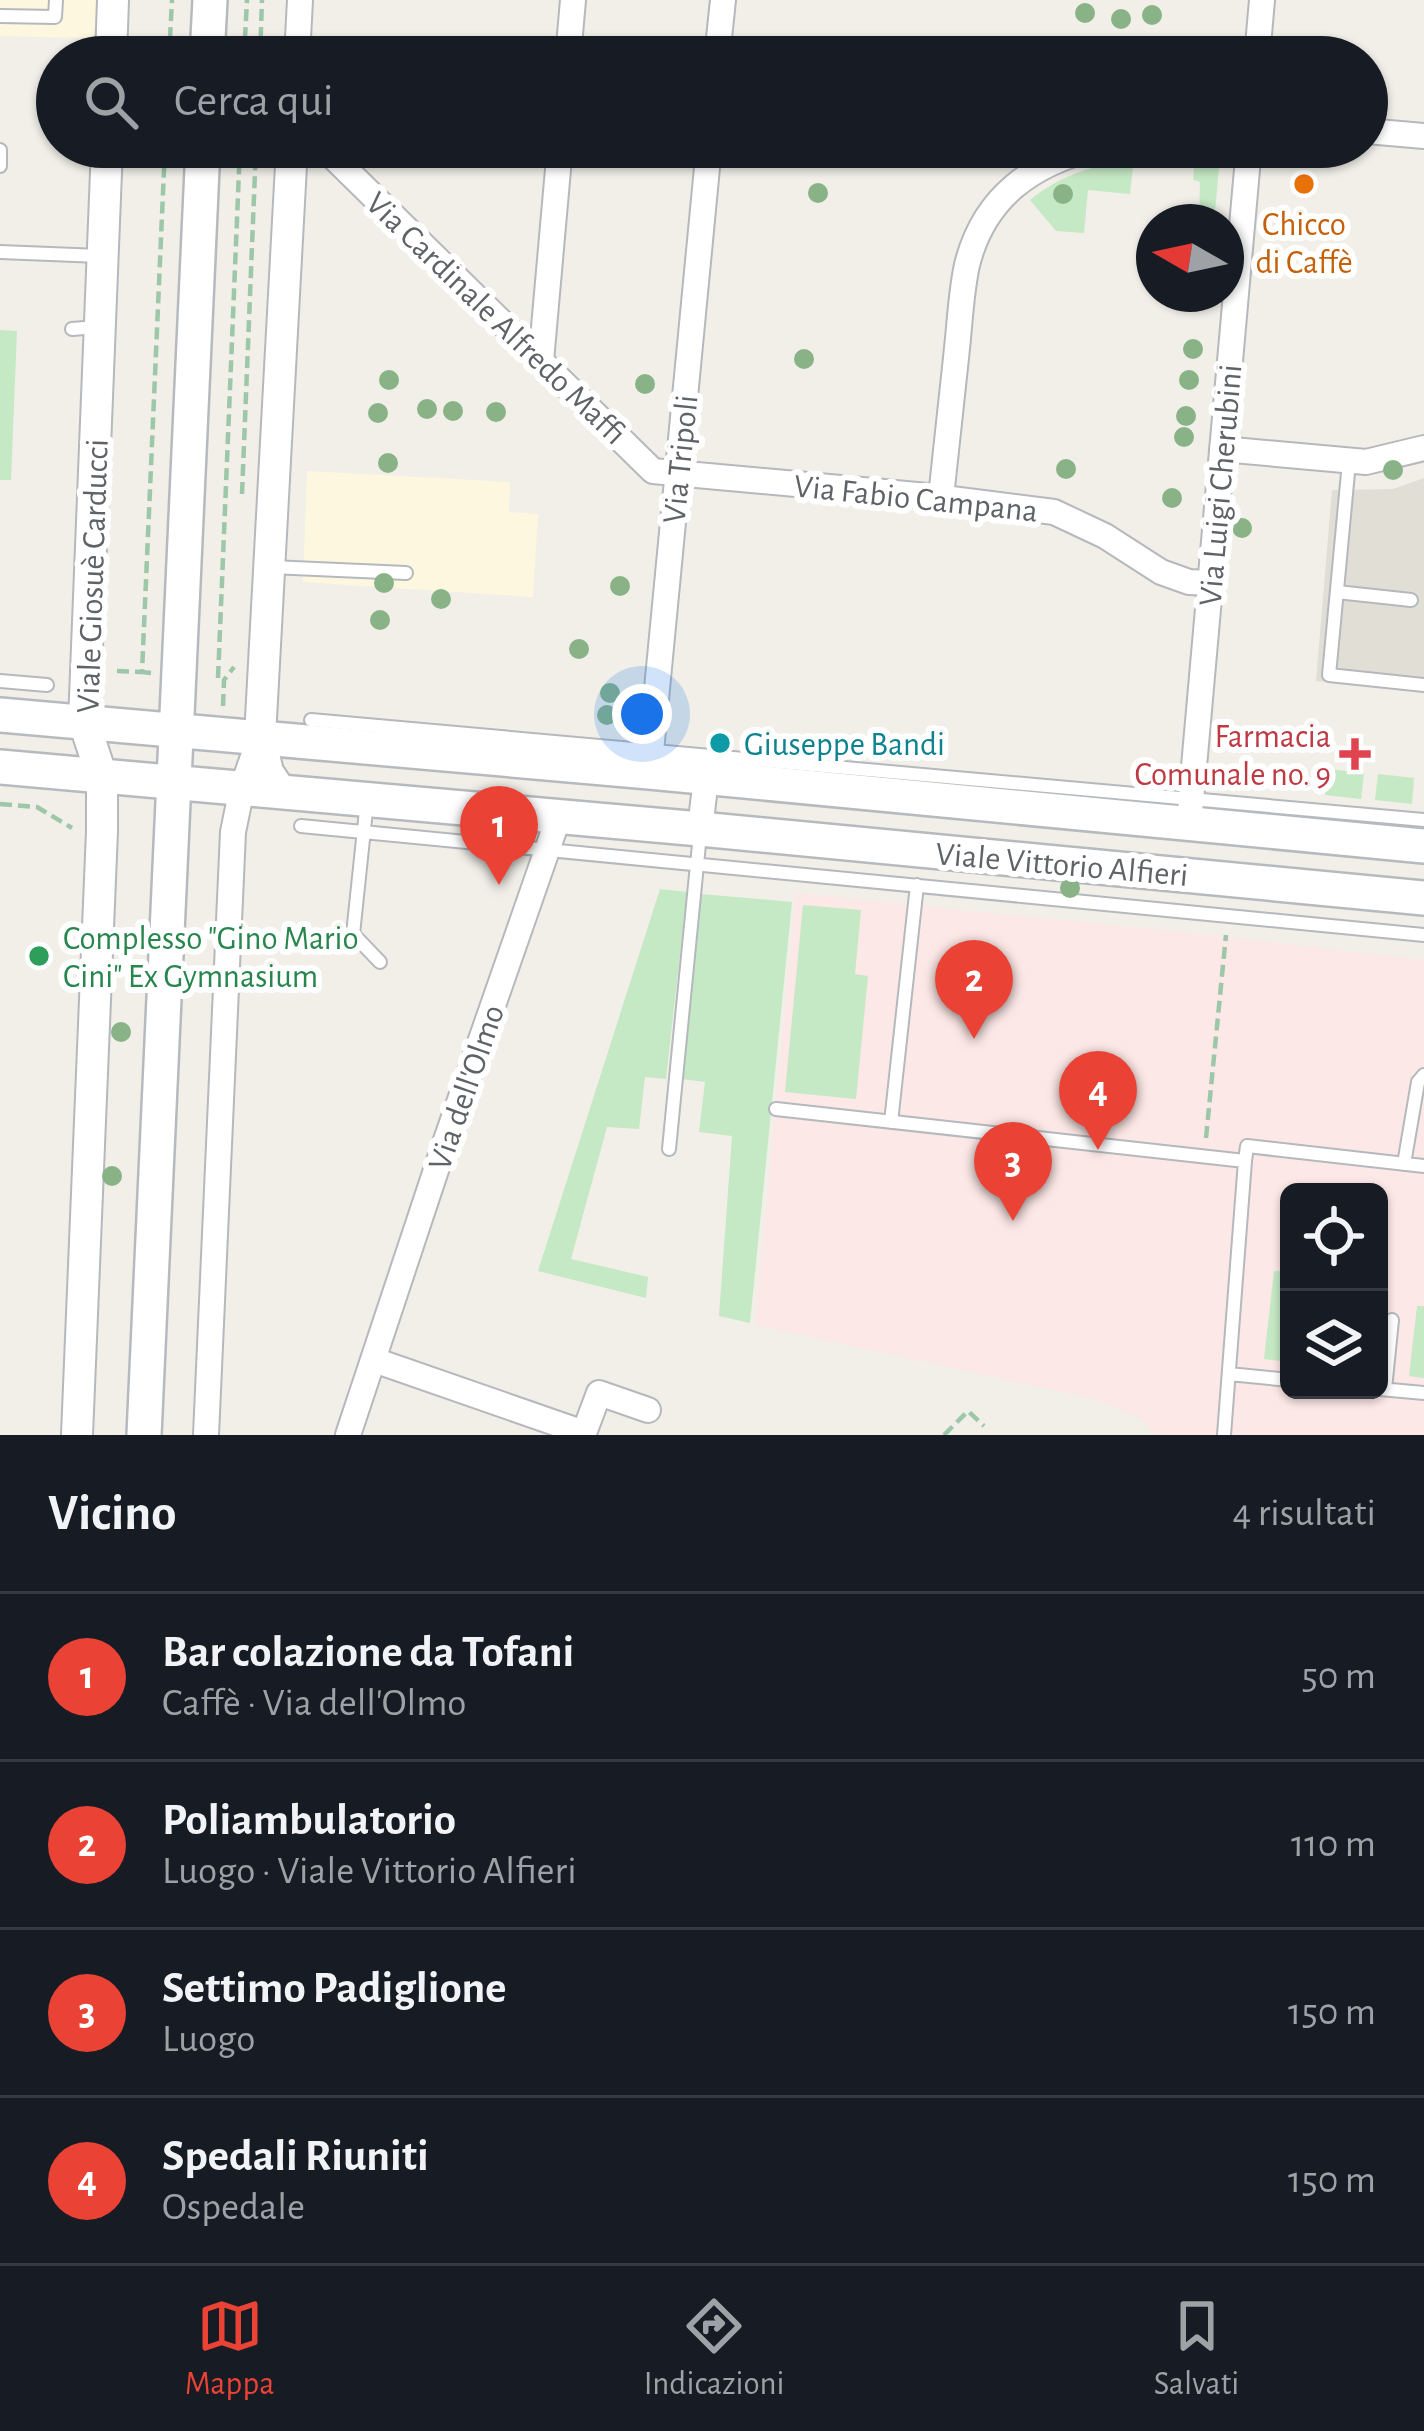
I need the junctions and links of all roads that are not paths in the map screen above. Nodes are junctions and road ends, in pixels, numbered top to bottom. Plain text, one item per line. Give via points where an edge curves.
1 (2, 0) edge
2 (56, 0) edge
3 (113, 0) edge
4 (210, 0) edge
5 (300, 0) edge
6 (573, 0) edge
7 (723, 0) edge
8 (1262, 0) edge
9 (1, 16) edge
10 (112, 36) edge
11 (208, 36) edge
12 (298, 36) edge
13 (570, 36) edge
14 (720, 36) edge
15 (1259, 36) edge
16 (1388, 132) edge
17 (1424, 136) edge
18 (0, 149) edge
19 (0, 166) edge
20 (105, 168) edge
21 (202, 168) edge
22 (291, 168) edge
23 (344, 168) edge
24 (558, 168) edge
25 (707, 168) edge
26 (1041, 168) edge
27 (1247, 168) edge
28 (0, 252) edge
29 (101, 256) junction
30 (541, 361) junction
31 (1424, 448) edge
32 (1222, 449) junction
33 (1349, 462) junction
34 (677, 473) junction
35 (941, 497) junction
36 (270, 567) junction
37 (406, 573) dead end
38 (1210, 583) junction
39 (1337, 592) junction
40 (1412, 600) dead end
41 (0, 680) edge
42 (47, 685) dead end
43 (1424, 685) edge
44 (0, 715) edge
45 (310, 720) dead end
46 (84, 722) junction
47 (176, 730) junction
48 (260, 737) junction
49 (650, 761) junction
50 (0, 767) edge
51 (102, 777) junction
52 (706, 778) junction
53 (172, 783) junction
54 (242, 788) junction
55 (280, 790) junction
56 (1190, 811) junction
57 (365, 815) junction
58 (559, 816) junction
59 (1424, 820) edge
60 (301, 826) dead end
61 (700, 829) junction
62 (1424, 846) edge
63 (548, 850) junction
64 (697, 863) junction
65 (917, 885) junction
66 (1424, 898) edge
67 (1424, 935) edge
68 (380, 962) dead end
69 (1424, 1075) edge
70 (776, 1109) dead end
71 (891, 1122) junction
72 (669, 1149) dead end
73 (1245, 1161) junction
74 (1404, 1164) junction
75 (1424, 1166) edge
76 (1392, 1320) dead end
77 (1388, 1348) edge
78 (374, 1360) junction
79 (1229, 1374) junction
80 (1280, 1379) edge
81 (1388, 1390) edge
82 (1424, 1394) edge
83 (648, 1410) dead end
84 (77, 1435) edge
85 (144, 1435) edge
86 (206, 1435) edge
87 (348, 1435) edge
88 (1224, 1435) edge

1 - 9 lane
2 - 9 lane via 55,17
3 - 10 street
4 - 11 main road
5 - 12 street
6 - 13 street
7 - 14 street
8 - 15 street
16 - 17 street
18 - 19 lane
20 - 29 street, Viale Giosuè Carducci
21 - 47 main road
22 - 36 street
23 - 30 street, Via Cardinale Alfredo Maffi
24 - 30 street
25 - 34 street, Via Tripoli
26 - 35 street via 995,207 975,244
27 - 32 street, Via Luigi Cherubini
28 - 29 lane
29 - 46 street, Viale Giosuè Carducci via 80,327
30 - 34 street, Via Cardinale Alfredo Maffi via 652,471
31 - 33 street
32 - 33 street
32 - 38 street, Via Luigi Cherubini
33 - 39 lane
34 - 35 street, Via Fabio Campana
34 - 49 street, Via Tripoli
35 - 38 street, Via Fabio Campana via 1054,512 1161,572
36 - 37 lane
36 - 48 street
38 - 56 street, Via Luigi Cherubini
39 - 40 lane
39 - 43 lane via 1329,675
41 - 42 lane
44 - 46 main road, Viale Vittorio Alfieri
45 - 49 lane
46 - 47 main road, Viale Vittorio Alfieri
46 - 51 street, Viale Giosuè Carducci
47 - 48 main road, Viale Vittorio Alfieri
47 - 53 main road
48 - 49 main road, Viale Vittorio Alfieri
48 - 54 street
48 - 55 street
49 - 52 main road, Viale Vittorio Alfieri
49 - 56 lane
50 - 51 main road, Viale Vittorio Alfieri
51 - 53 main road, Viale Vittorio Alfieri
51 - 84 street, Viale Giosuè Carducci
52 - 56 main road, Viale Vittorio Alfieri
52 - 61 street
53 - 54 main road, Viale Vittorio Alfieri
53 - 85 main road
54 - 55 main road, Viale Vittorio Alfieri
54 - 86 street via 232,842
55 - 57 main road, Viale Vittorio Alfieri
56 - 59 lane
56 - 62 main road, Viale Vittorio Alfieri
57 - 58 main road, Viale Vittorio Alfieri
57 - 60 lane
57 - 63 lane
57 - 68 lane via 353,934
58 - 61 main road, Viale Vittorio Alfieri
58 - 63 street, Via dell'Olmo
61 - 64 lane
61 - 66 main road, Viale Vittorio Alfieri
63 - 64 lane
63 - 78 street, Via dell'Olmo
64 - 65 lane
64 - 72 lane
65 - 67 lane
65 - 71 lane
69 - 74 lane
70 - 71 lane
71 - 73 lane
73 - 74 lane via 1247,1146
73 - 79 lane
74 - 75 lane
76 - 77 lane
78 - 83 street via 584,1433 599,1393
78 - 87 street, Via dell'Olmo
79 - 80 lane
79 - 88 lane
81 - 82 lane

